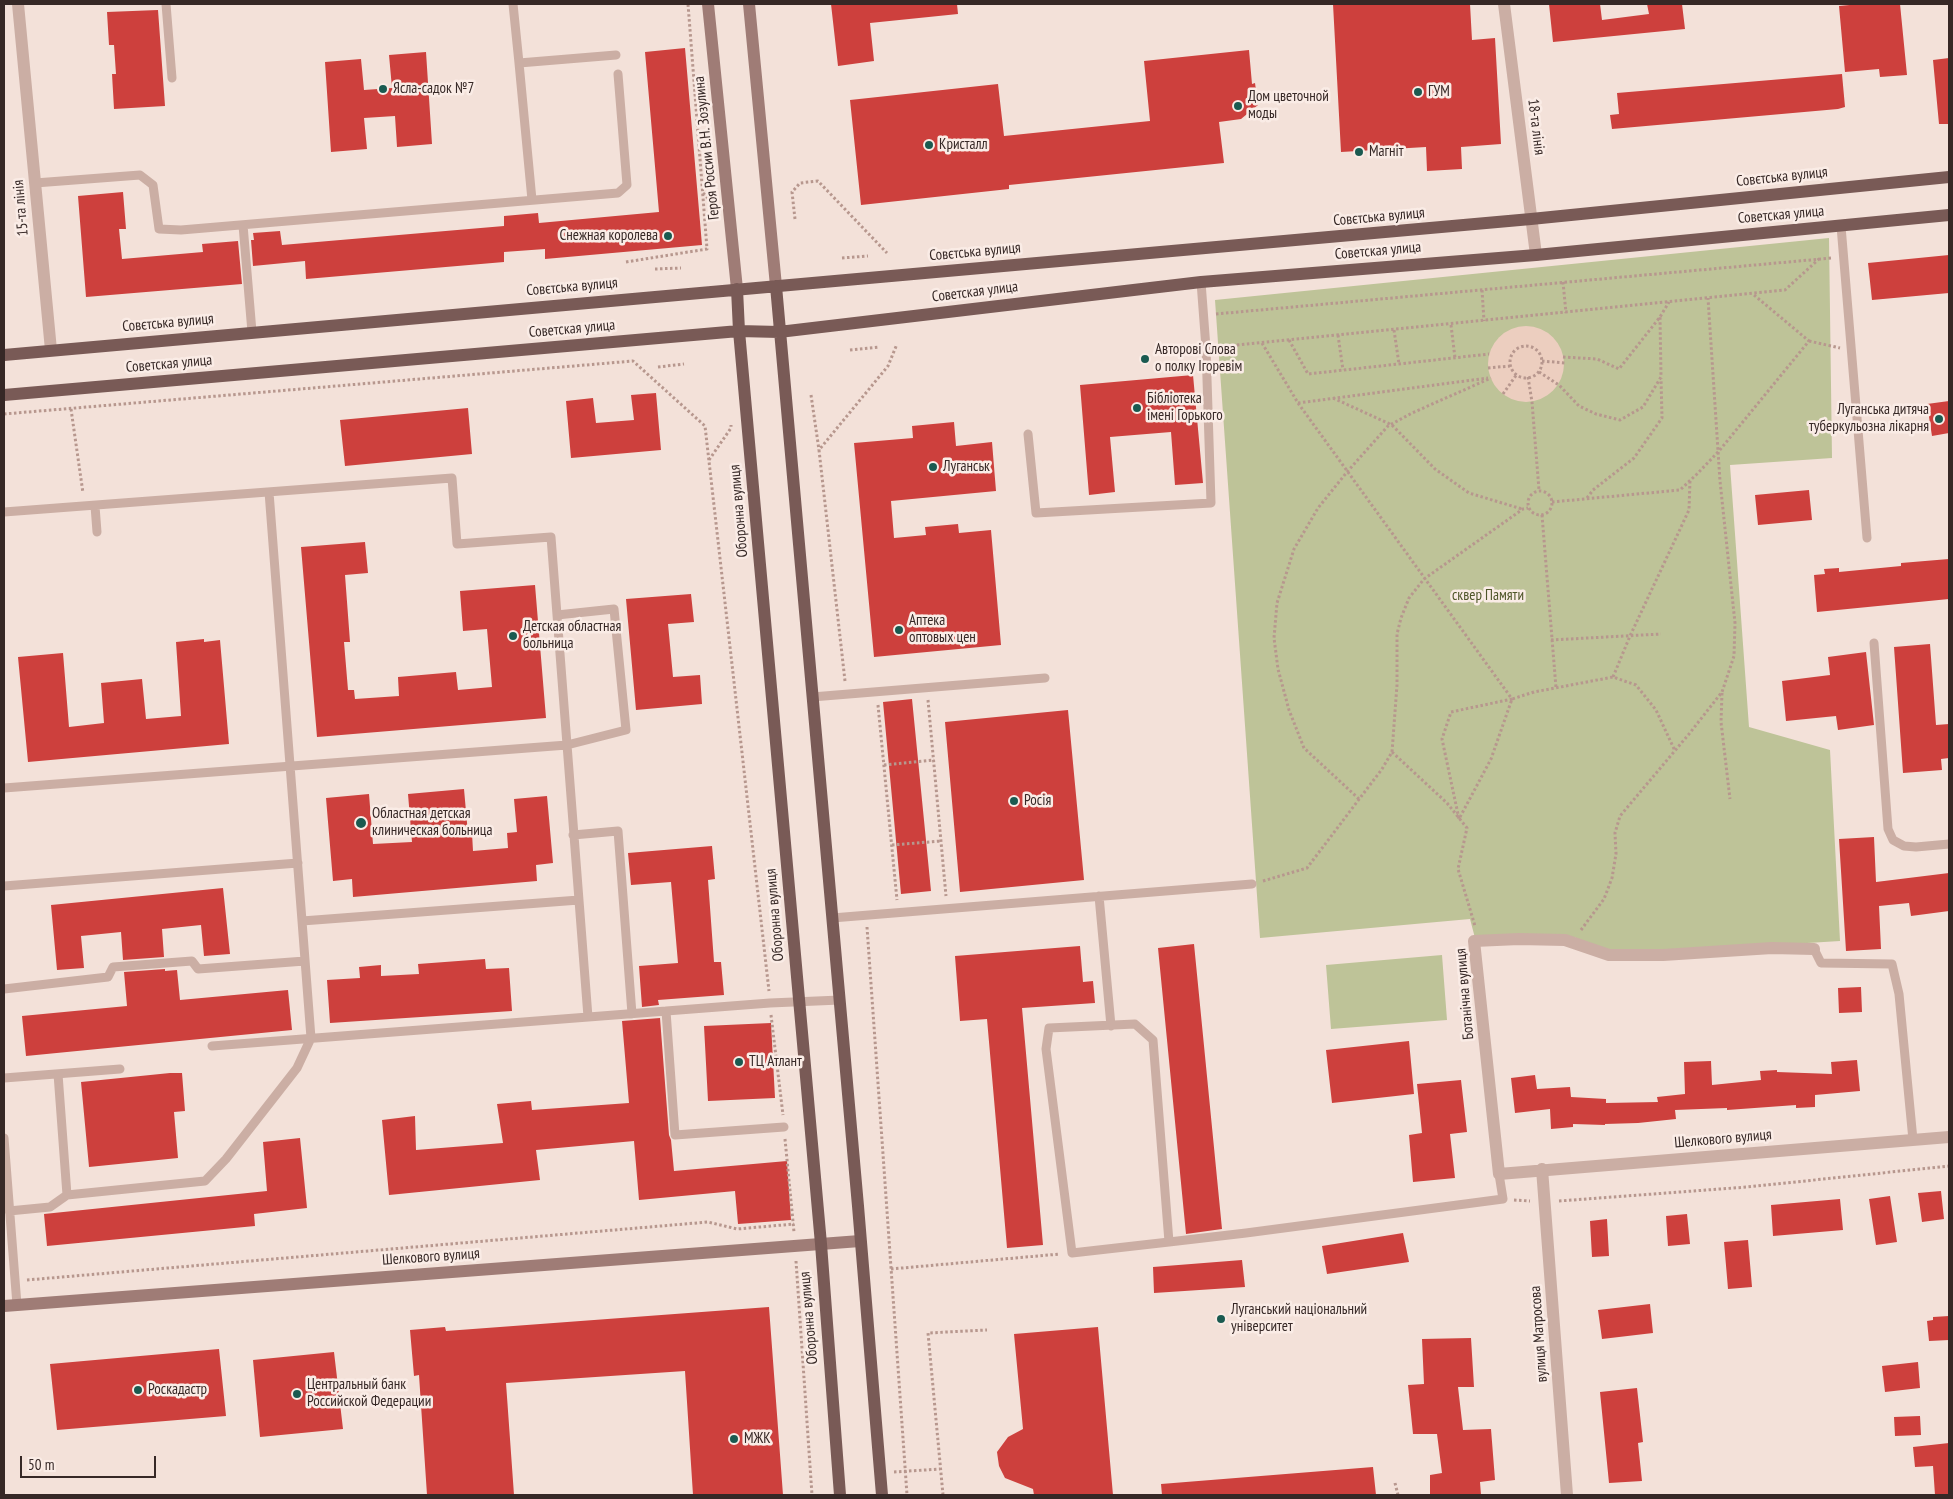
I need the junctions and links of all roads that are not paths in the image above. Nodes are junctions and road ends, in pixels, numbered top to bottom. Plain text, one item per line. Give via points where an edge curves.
1 (18, 4) edge
2 (166, 4) edge
3 (513, 4) edge
4 (708, 4) edge
5 (749, 4) edge
6 (1504, 4) edge
7 (616, 55) dead end
8 (519, 63) junction
9 (618, 74) dead end
10 (172, 78) dead end
11 (1949, 176) edge
12 (35, 183) junction
13 (532, 200) junction
14 (1949, 215) edge
15 (1531, 220) junction
16 (243, 225) junction
17 (1841, 226) junction
18 (1536, 255) junction
19 (1201, 282) junction
20 (776, 286) junction
21 (737, 289) junction
22 (739, 331) junction
23 (252, 332) junction
24 (779, 332) junction
25 (51, 350) junction
26 (4, 355) edge
27 (4, 395) edge
28 (1028, 434) dead end
29 (269, 492) junction
30 (96, 506) junction
31 (4, 512) edge
32 (98, 532) dead end
33 (1867, 538) dead end
34 (557, 615) junction
35 (1874, 643) dead end
36 (1045, 678) dead end
37 (812, 697) junction
38 (567, 745) junction
39 (290, 766) junction
40 (4, 788) edge
41 (574, 835) junction
42 (1949, 844) edge
43 (298, 863) junction
44 (1252, 884) road end
45 (4, 886) edge
46 (1099, 896) junction
47 (578, 900) junction
48 (832, 918) junction
49 (302, 921) junction
50 (1814, 949) joint
51 (305, 961) junction
52 (4, 989) edge
53 (840, 1000) junction
54 (799, 1001) junction
55 (666, 1011) junction
56 (632, 1014) junction
57 (588, 1017) junction
58 (1110, 1026) junction
59 (311, 1038) junction
60 (212, 1046) dead end
61 (120, 1069) dead end
62 (58, 1074) junction
63 (4, 1078) edge
64 (784, 1127) road end
65 (1949, 1137) edge
66 (4, 1138) edge
67 (1913, 1140) junction
68 (1542, 1169) junction
69 (1499, 1174) junction
70 (68, 1195) junction
71 (9, 1211) junction
72 (860, 1241) junction
73 (1169, 1242) junction
74 (821, 1244) junction
75 (10, 1306) edge
76 (840, 1495) edge
77 (882, 1495) edge
78 (1567, 1495) edge

1 - 12 street, 15-та лінія
2 - 10 lane
3 - 8 lane
4 - 21 street, Героя России В.Н. Зозулина
5 - 20 street
6 - 15 street, 18-та лінія
7 - 8 lane
8 - 13 lane
9 - 13 lane via 628,185 618,193
11 - 15 main road, Совєтська вулиця
12 - 16 lane via 140,175 154,186 159,229
12 - 25 street, 15-та лінія
13 - 16 lane
14 - 17 main road, Советская улица
15 - 18 street, 18-та лінія
15 - 20 main road, Совєтська вулиця
16 - 23 lane
17 - 18 main road, Советская улица
17 - 33 lane
18 - 19 main road, Советская улица
19 - 24 main road, Советская улица
19 - 28 lane via 1211,502 1036,513
20 - 21 main road, Совєтська вулиця
20 - 24 main road
21 - 22 main road, Оборонна вулиця
21 - 23 main road, Совєтська вулиця
22 - 24 main road, Советская улица
22 - 27 main road, Советская улица
22 - 54 main road, Оборонна вулиця
23 - 25 main road, Совєтська вулиця
24 - 37 main road
25 - 26 main road, Совєтська вулиця
29 - 30 lane
29 - 34 lane via 452,478 457,544 551,536
29 - 39 lane
30 - 31 lane
30 - 32 lane
34 - 38 lane
34 - 38 lane via 614,609 626,730
35 - 42 lane via 1888,829 1893,840 1904,846
36 - 37 lane
37 - 48 main road
38 - 39 lane
38 - 41 lane
39 - 40 lane
39 - 43 lane
41 - 47 lane
41 - 56 lane via 618,831
43 - 45 lane
43 - 49 lane
44 - 46 lane
46 - 48 lane
46 - 58 lane
47 - 49 lane
47 - 57 lane
48 - 53 main road
49 - 51 lane
50 - 67 lane via 1821,963 1892,964 1899,994
50 - 69 street, Ботанічна вулиця via 1610,955 1565,940 1474,941
51 - 52 lane via 198,969 192,961 113,967 108,977
51 - 59 lane
53 - 54 lane
53 - 72 main road
54 - 55 lane
54 - 74 main road, Оборонна вулиця
55 - 56 lane
55 - 64 lane via 675,1135
56 - 57 lane
57 - 59 lane
58 - 73 lane via 1135,1024 1153,1040
58 - 73 lane via 1049,1028 1046,1049 1072,1252
59 - 60 lane
59 - 70 lane via 297,1068 205,1181
61 - 62 lane
62 - 63 lane
62 - 70 lane
65 - 67 street, Шелкового вулиця
66 - 71 lane
67 - 68 street, Шелкового вулиця
68 - 69 street, Шелкового вулиця
68 - 78 street, вулиця Матросова
69 - 73 lane via 1503,1199
70 - 71 lane via 50,1207
71 - 75 lane via 14,1281
72 - 74 street, Шелкового вулиця
72 - 77 main road
74 - 75 street, Шелкового вулиця
74 - 76 main road, Оборонна вулиця

